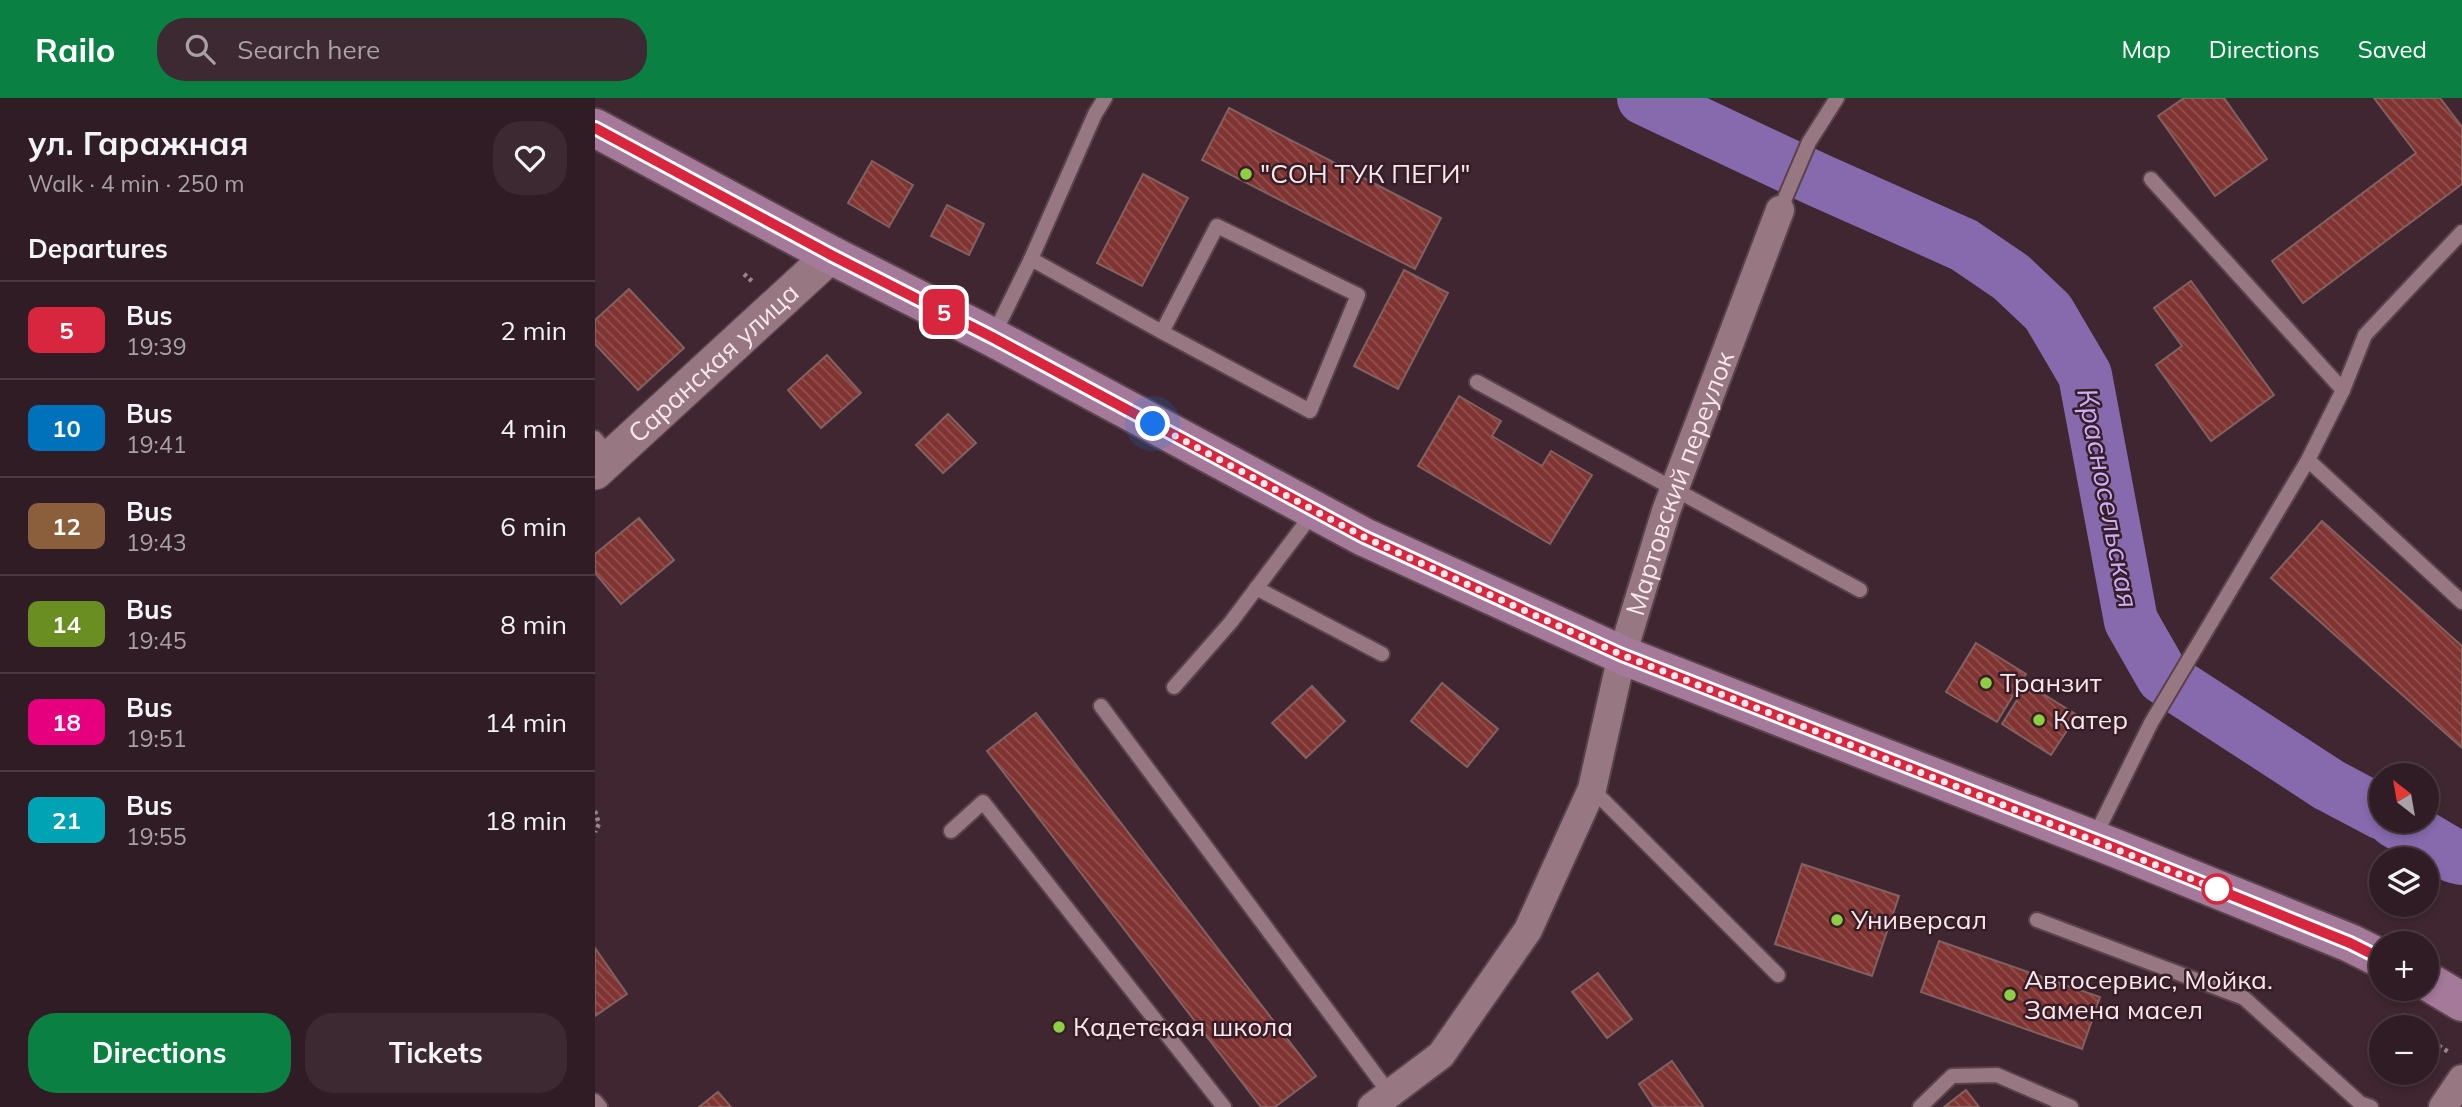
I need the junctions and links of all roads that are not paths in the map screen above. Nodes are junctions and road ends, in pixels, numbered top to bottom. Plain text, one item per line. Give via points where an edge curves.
1 (1105, 98) edge
2 (1837, 98) edge
3 (595, 128) edge
4 (2151, 179) dead end
5 (1780, 210) joint
6 (2462, 232) edge
7 (831, 255) junction
8 (1031, 258) junction
9 (1162, 332) junction
10 (992, 337) junction
11 (1477, 382) dead end
12 (2343, 390) junction
13 (601, 456) edge
14 (2308, 460) junction
15 (1673, 490) junction
16 (1314, 512) junction
17 (1256, 588) junction
18 (1860, 590) dead end
19 (2462, 602) edge
20 (1382, 654) dead end
21 (1622, 655) junction
22 (1174, 687) dead end
23 (1101, 706) dead end
24 (1592, 789) junction
25 (951, 831) dead end
26 (2094, 840) junction
27 (2037, 920) dead end
28 (2369, 952) edge
29 (1778, 975) dead end
30 (2439, 988) edge
31 (2462, 1002) edge
32 (2458, 1068) edge
33 (595, 1101) edge
34 (1381, 1101) edge
35 (600, 1107) edge
36 (1224, 1107) edge
37 (1920, 1107) edge
38 (2071, 1107) edge
39 (2371, 1107) edge
40 (2443, 1107) edge

1 - 8 lane
2 - 5 lane, Мартовский переулок via 1809,142
3 - 7 main road
4 - 12 lane
5 - 15 street, Мартовский переулок
6 - 12 lane via 2365,335
7 - 10 main road
7 - 13 street, Саранская улица
8 - 9 lane
8 - 10 lane
9 - 9 lane via 1310,411 1358,295 1217,226
10 - 16 main road
11 - 15 lane
12 - 14 lane
14 - 19 lane
14 - 26 lane via 2151,723
15 - 18 lane
15 - 21 street, Мартовский переулок
16 - 17 lane
16 - 21 main road
17 - 20 lane
17 - 22 lane
21 - 24 street, Мартовский переулок
21 - 26 main road
23 - 34 lane
24 - 29 lane
24 - 34 street, Мартовский переулок via 1528,930 1441,1055
25 - 36 lane via 983,802
26 - 28 main road
27 - 39 lane via 2244,998 2360,1103
30 - 31 main road
32 - 40 street
33 - 35 lane
37 - 38 lane via 1952,1076 1997,1075

